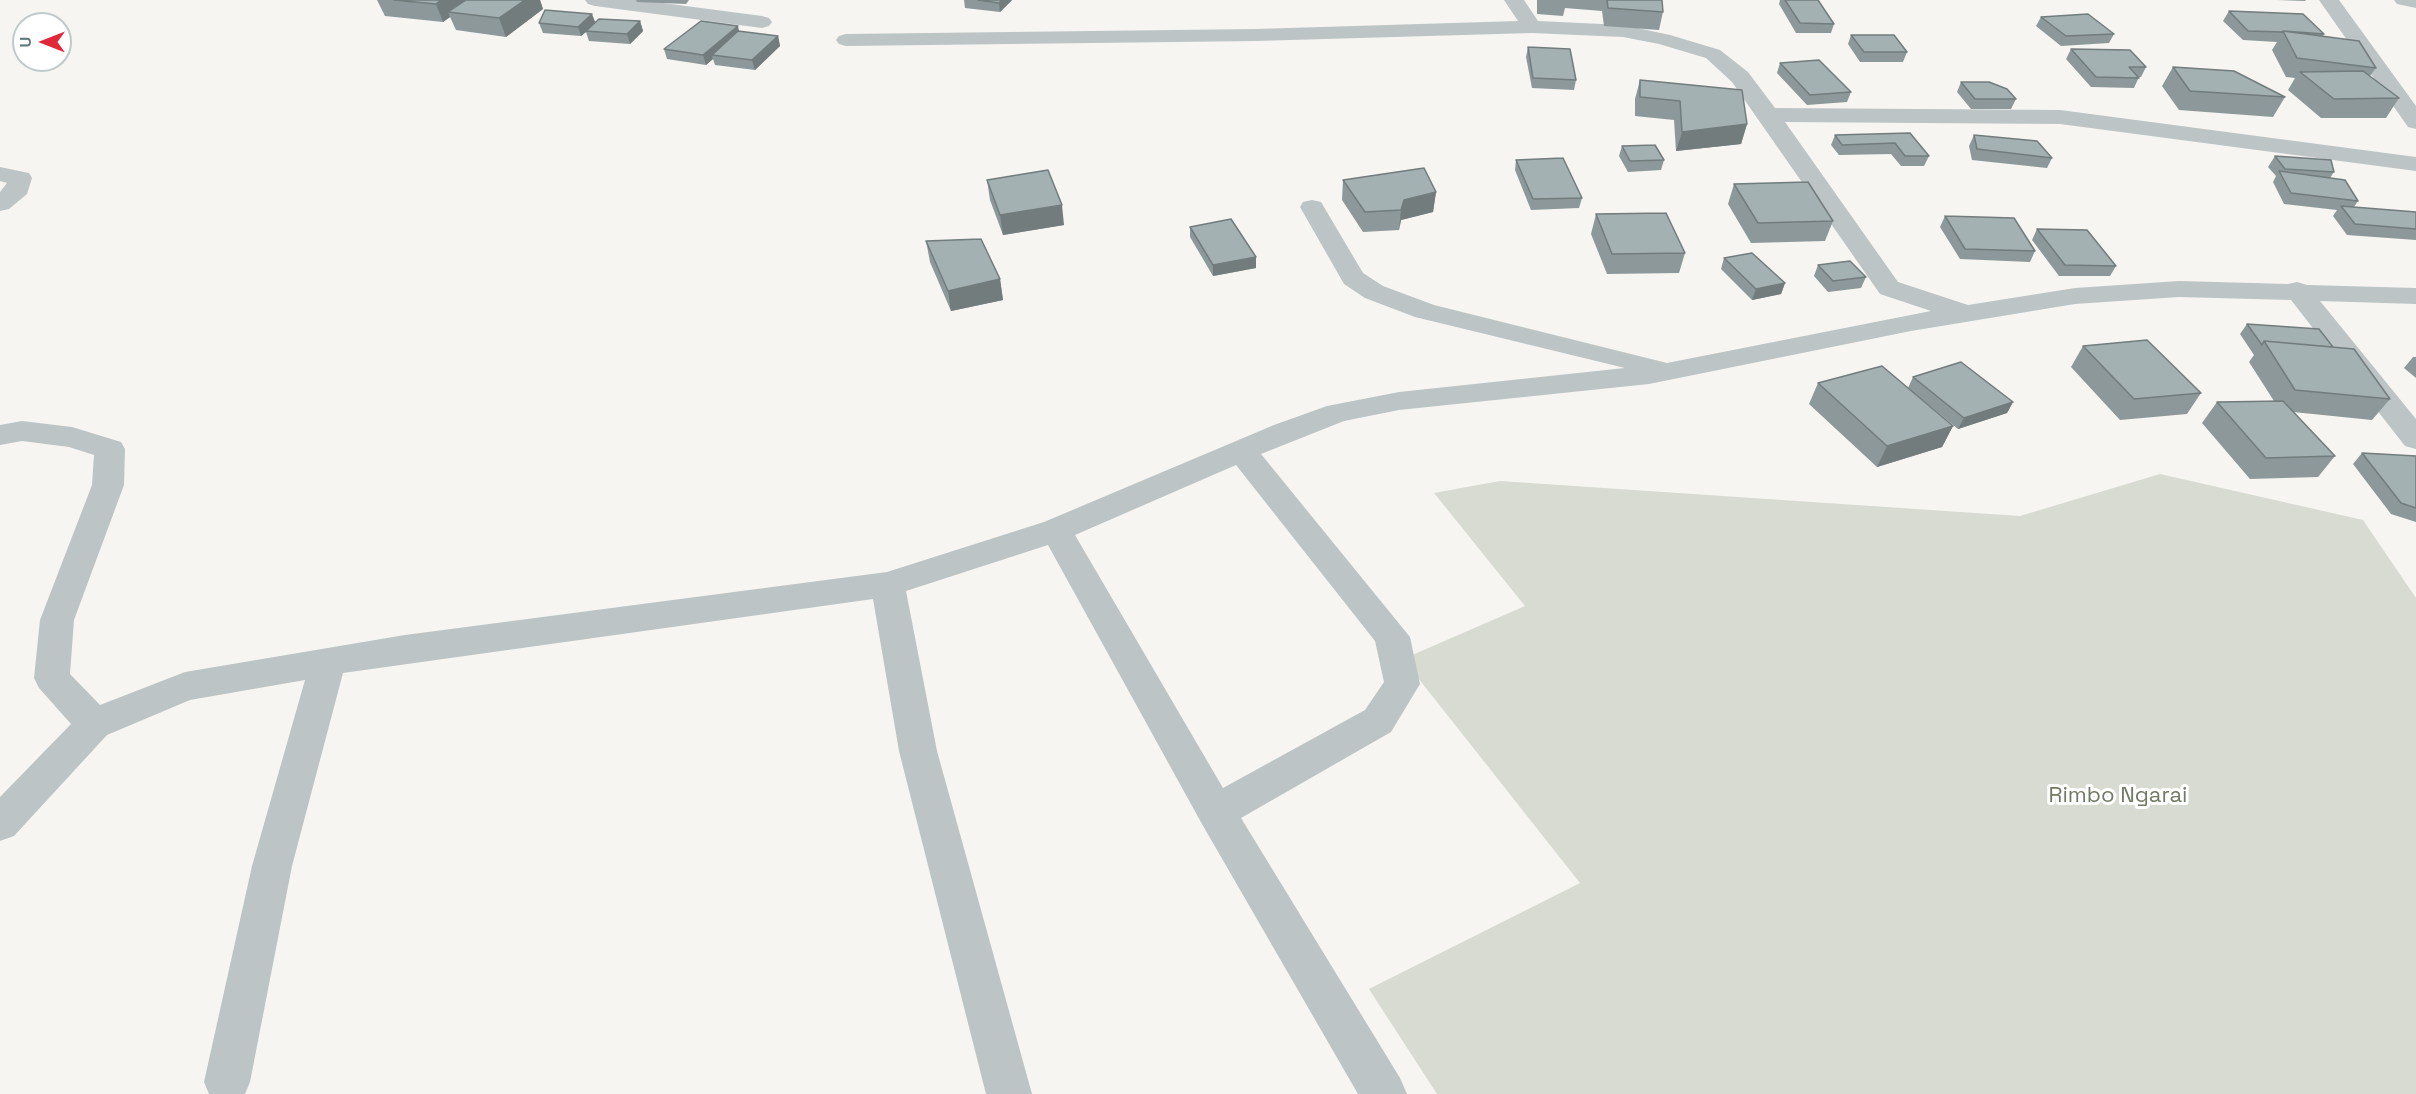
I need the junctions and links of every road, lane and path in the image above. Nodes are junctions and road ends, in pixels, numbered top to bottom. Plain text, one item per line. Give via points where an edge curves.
1 (595, 0) edge
2 (1514, 0) edge
3 (2329, 0) edge
4 (2404, 0) edge
5 (2416, 2) edge
6 (762, 22) dead end
7 (1532, 27) junction
8 (846, 40) dead end
9 (1769, 115) junction
10 (2416, 122) edge
11 (2416, 164) edge
12 (0, 174) edge
13 (0, 204) edge
14 (1312, 207) dead end
15 (1889, 288) junction
16 (2296, 290) junction
17 (2416, 296) edge
18 (1968, 315) junction
19 (1911, 323) junction
20 (1672, 371) junction
21 (0, 435) edge
22 (2416, 439) edge
23 (1240, 451) junction
24 (1056, 530) junction
25 (888, 584) junction
26 (328, 662) junction
27 (94, 724) junction
28 (1216, 812) junction
29 (0, 824) edge
30 (228, 1082) dead end
31 (1009, 1094) edge
32 (1384, 1094) edge

1 - 6 street
2 - 7 street
3 - 10 street
4 - 5 street
7 - 8 street
7 - 9 street via 1623,31 1713,54 1740,77
9 - 11 street via 2060,117
9 - 15 street
12 - 13 street via 20,178 18,189
14 - 20 street via 1353,278 1374,292 1425,311
15 - 18 street
15 - 19 street
16 - 17 street
16 - 18 street via 2168,289 2075,296
16 - 22 street
18 - 19 street
19 - 20 street
20 - 23 street via 1399,401 1338,413
21 - 27 street via 22,431 72,437 110,449 108,485 57,620 52,678
23 - 24 street
23 - 28 street via 1392,637 1402,684 1378,721
24 - 25 street
24 - 28 street
25 - 26 street
25 - 31 street via 918,751
26 - 27 street via 185,686
26 - 30 street via 272,866
27 - 29 street
28 - 32 street

